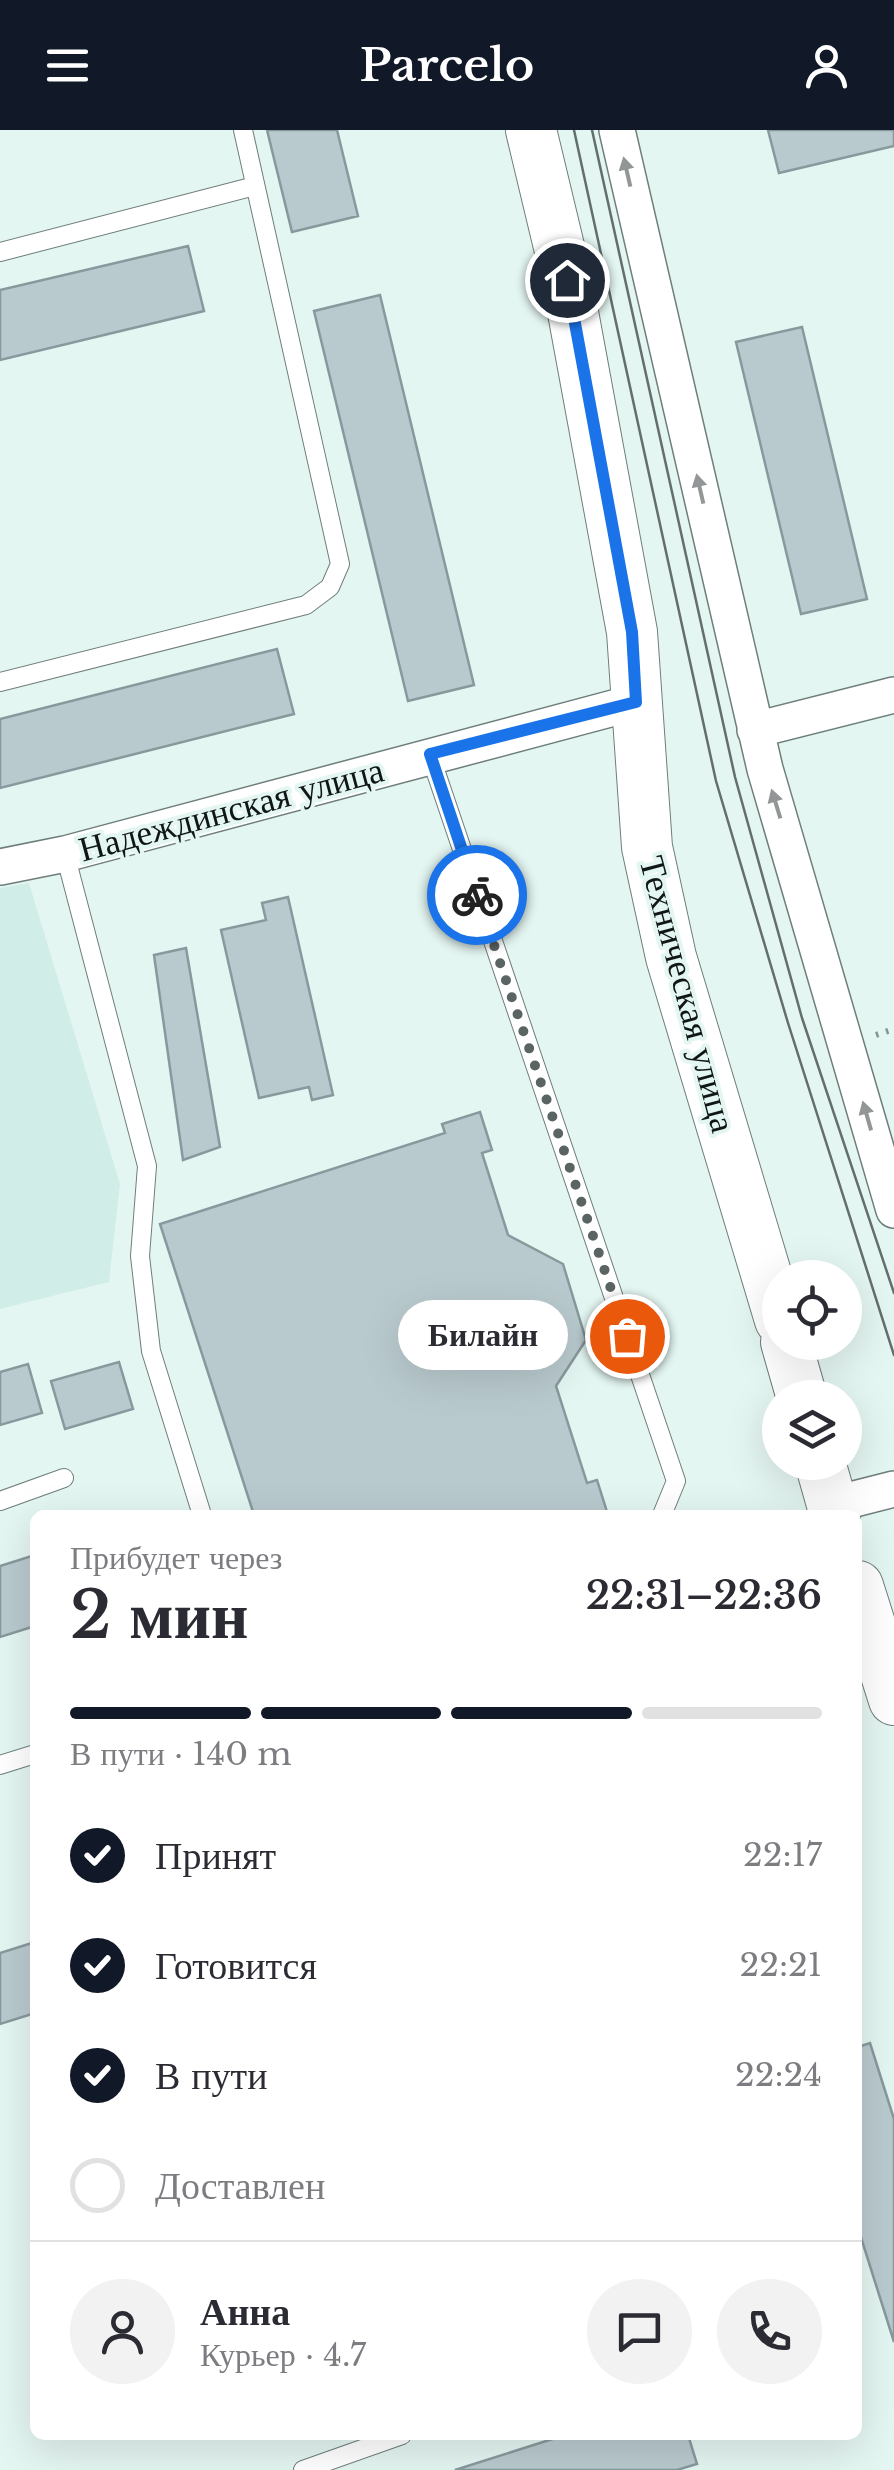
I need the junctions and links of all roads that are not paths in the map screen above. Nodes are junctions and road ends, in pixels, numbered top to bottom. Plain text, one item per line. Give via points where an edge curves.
1 (243, 130) edge
2 (531, 130) edge
3 (617, 130) edge
4 (256, 186) junction
5 (0, 252) edge
6 (0, 682) edge
7 (894, 696) edge
8 (636, 702) junction
9 (755, 730) junction
10 (430, 754) junction
11 (64, 854) junction
12 (0, 867) edge
13 (894, 1210) edge
14 (762, 1260) edge
15 (64, 1478) dead end
16 (894, 1488) edge
17 (828, 1499) edge
18 (0, 1501) edge
19 (200, 1510) edge
20 (664, 1510) edge
21 (862, 1599) edge
22 (894, 1700) edge
23 (30, 1756) edge
24 (0, 1765) edge
25 (388, 2440) edge
26 (302, 2470) edge

1 - 4 lane
2 - 8 main road, Техническая улица via 567,280 632,632
9 -> 3 street
4 - 5 lane
4 - 6 lane via 340,564 330,587 306,605
7 - 9 street
8 - 10 street, Надеждинская улица
8 - 14 main road, Техническая улица via 648,847 671,957
13 -> 9 street
10 - 11 street, Надеждинская улица
10 - 20 lane via 676,1480
11 - 12 street, Надеждинская улица
11 - 19 lane via 147,1166 140,1256 151,1351
15 - 18 lane
16 - 17 street
21 - 22 main road
23 - 24 lane
25 - 26 lane

